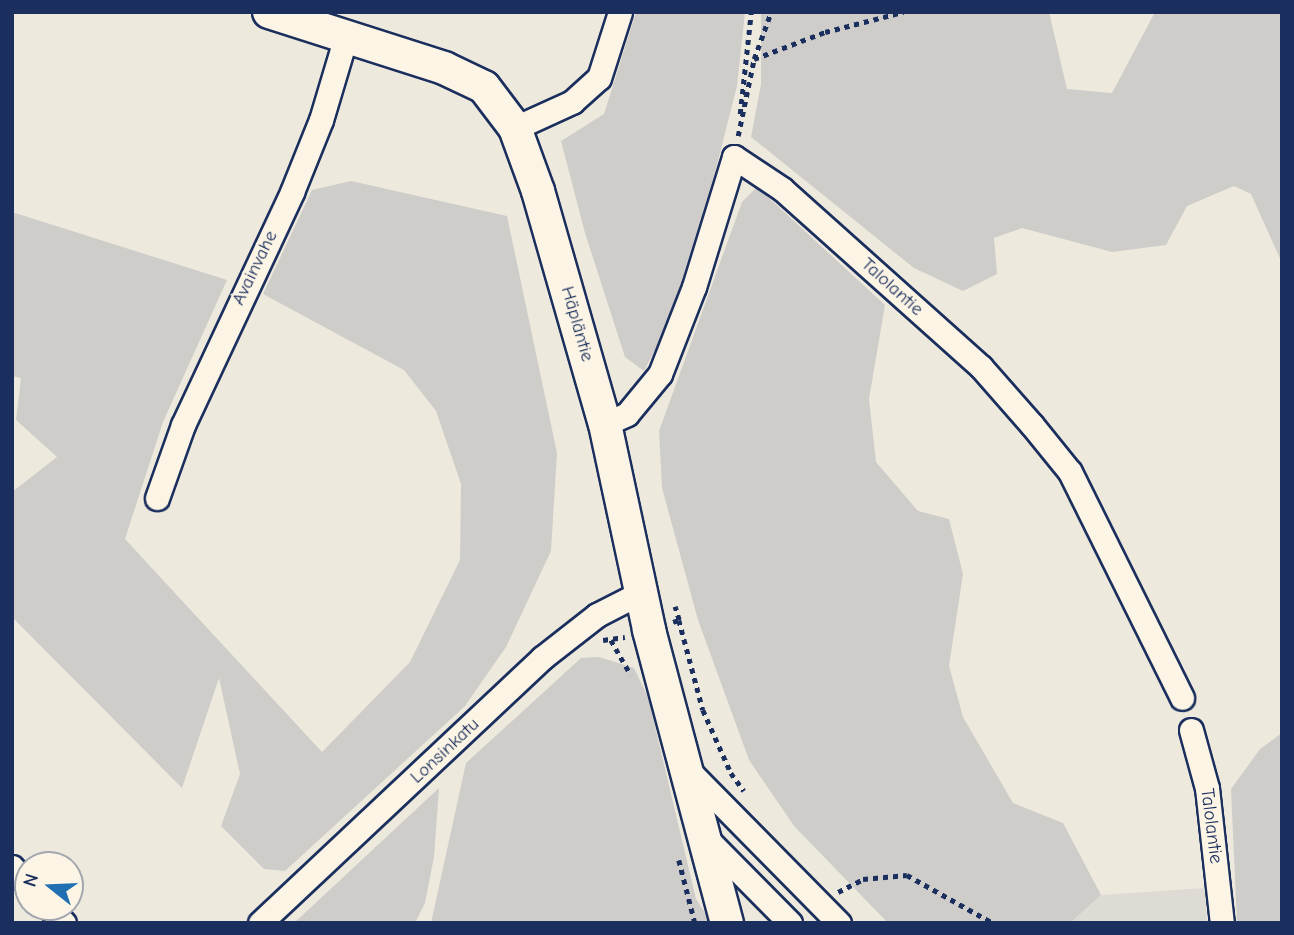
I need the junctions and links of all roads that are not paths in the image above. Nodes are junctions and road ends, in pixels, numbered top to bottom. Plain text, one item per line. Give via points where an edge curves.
1 (269, 12) edge
2 (620, 12) edge
3 (346, 36) junction
4 (515, 128) junction
5 (605, 424) junction
6 (157, 498) dead end
7 (640, 593) junction
8 (1182, 698) dead end
9 (1191, 730) dead end
10 (690, 780) junction
11 (705, 837) junction
12 (834, 902) edge
13 (260, 923) edge
14 (727, 923) edge
15 (790, 923) edge
16 (1222, 923) edge

1 - 3 street, Häpläntie
2 - 4 street via 599,78 572,102
3 - 4 street, Häpläntie via 444,68 484,88
3 - 6 street, Avainvahe via 297,180 183,425
4 - 5 street, Häpläntie via 538,191
5 - 7 street, Häpläntie
5 - 8 street, Talolantie via 626,414 660,374 694,287 734,157 782,189 981,367 1040,434 1070,472
7 - 10 street, Häpläntie
7 - 13 street, Lonsinkatu via 597,615 542,658
9 - 16 street, Talolantie via 1207,788
10 - 11 street, Häpläntie
10 - 12 street
11 - 14 street, Häpläntie
11 - 15 street

